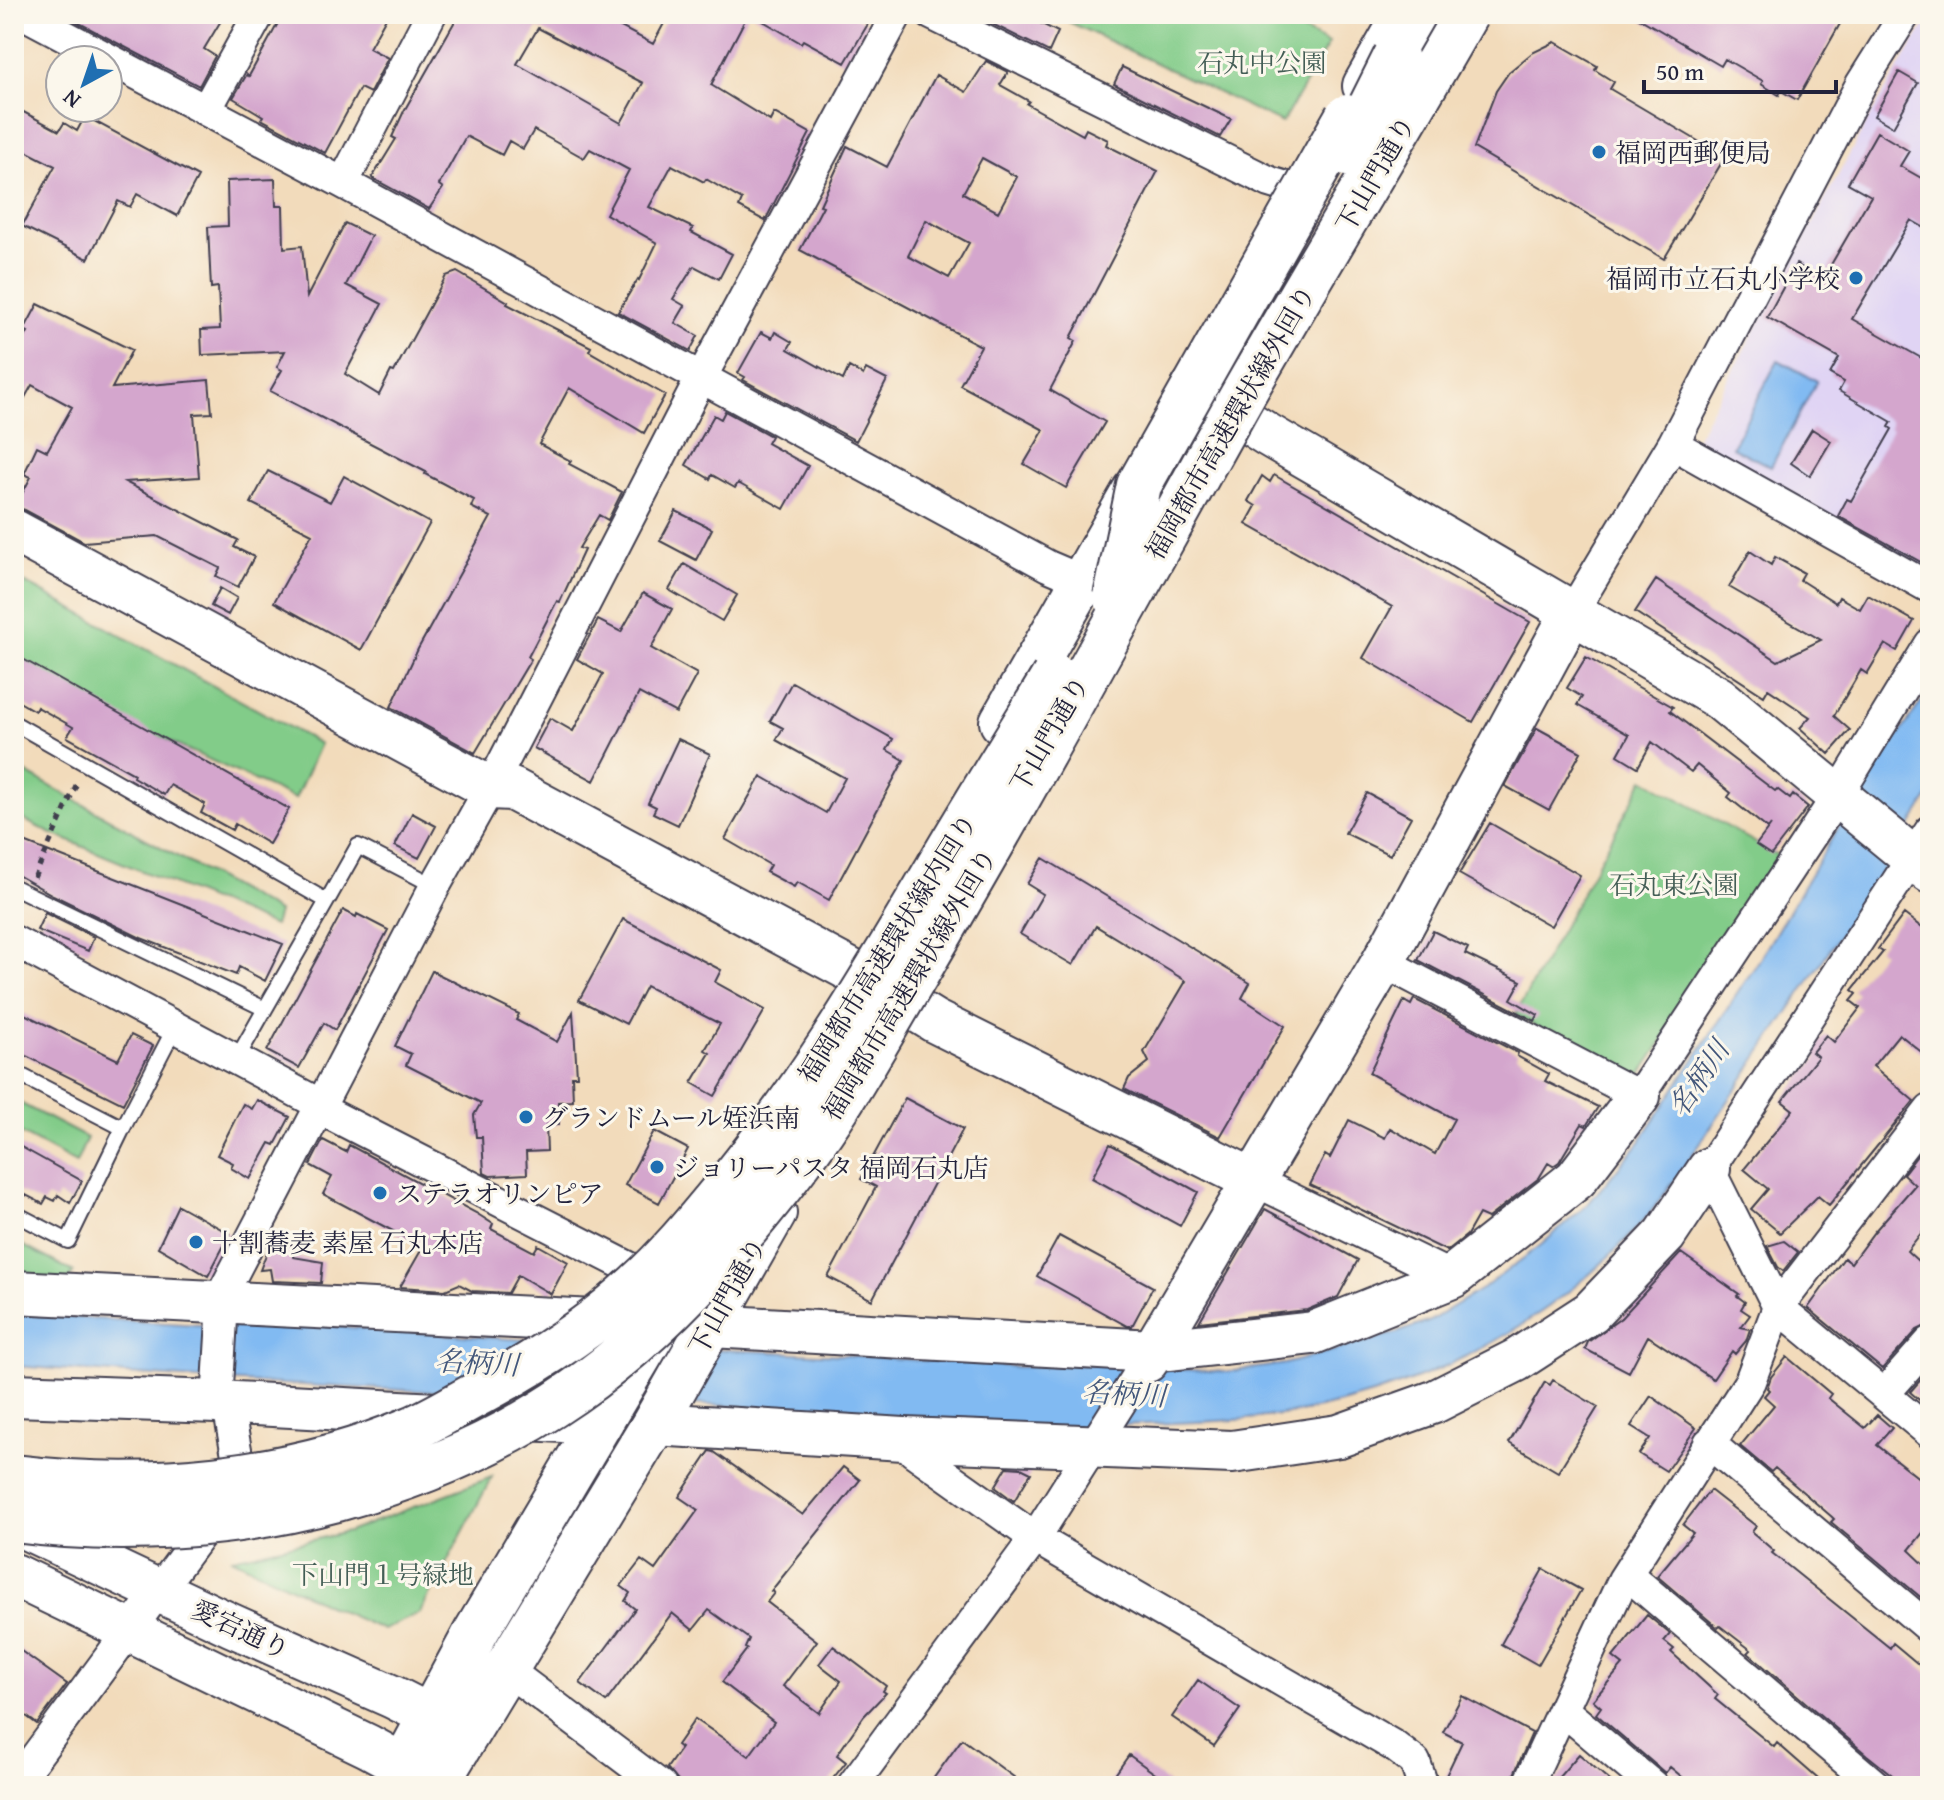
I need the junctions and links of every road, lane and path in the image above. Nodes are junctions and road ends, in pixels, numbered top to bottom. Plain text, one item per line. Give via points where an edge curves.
1 (24, 14) edge
2 (259, 14) edge
3 (431, 14) edge
4 (897, 14) edge
5 (931, 14) edge
6 (1406, 14) edge
7 (1419, 14) edge
8 (1439, 14) edge
9 (1457, 14) edge
10 (1468, 14) edge
11 (1905, 14) edge
12 (59, 22) edge
13 (206, 110) junction
14 (343, 183) junction
15 (1303, 192) junction
16 (700, 380) junction
17 (1216, 401) junction
18 (1673, 444) junction
19 (14, 531) edge
20 (1083, 581) junction
21 (1930, 588) edge
22 (1573, 611) junction
23 (1107, 639) junction
24 (1930, 644) edge
25 (14, 723) edge
26 (85, 764) junction
27 (490, 788) junction
28 (1838, 795) junction
29 (1925, 854) edge
30 (435, 886) junction
31 (20, 890) edge
32 (327, 901) junction
33 (14, 941) edge
34 (1383, 962) junction
35 (858, 974) junction
36 (896, 999) junction
37 (265, 1009) junction
38 (175, 1027) junction
39 (236, 1060) junction
40 (14, 1072) edge
41 (1639, 1096) junction
42 (320, 1109) junction
43 (1930, 1110) edge
44 (123, 1128) junction
45 (1709, 1169) junction
46 (1253, 1180) junction
47 (14, 1213) edge
48 (1452, 1277) junction
49 (14, 1292) edge
50 (223, 1303) junction
51 (667, 1307) junction
52 (1778, 1307) junction
53 (711, 1326) junction
54 (1930, 1342) edge
55 (1150, 1356) junction
56 (1884, 1394) junction
57 (14, 1395) edge
58 (217, 1402) junction
59 (598, 1423) junction
60 (654, 1424) junction
61 (1930, 1433) edge
62 (904, 1439) junction
63 (1096, 1440) junction
64 (1709, 1443) junction
65 (14, 1477) edge
66 (14, 1521) edge
67 (1035, 1538) junction
68 (1627, 1574) junction
69 (14, 1575) edge
70 (159, 1591) junction
71 (1930, 1629) edge
72 (129, 1631) junction
73 (507, 1670) junction
74 (1563, 1710) junction
75 (449, 1726) junction
76 (418, 1780) edge
77 (14, 1786) edge
78 (661, 1786) edge
79 (852, 1786) edge
80 (1423, 1786) edge
81 (1527, 1786) edge
82 (1653, 1786) edge
83 (1876, 1786) edge

1 - 12 street
2 - 13 street
3 - 14 street
4 - 16 street
5 - 15 street via 1270,182
6 - 15 main road, 下山門通り
7 - 17 main road, bridge
8 - 23 main road, bridge via 1347,117 1139,485
9 - 17 main road, 福岡都市高速環状線内回り, bridge via 1328,240
10 - 17 main road, 下山門通り
10 - 23 main road, 福岡都市高速環状線外回り, bridge via 1234,411
11 - 18 street via 1861,84
12 - 13 street
13 - 14 street
14 - 16 street
15 - 17 main road, 下山門通り
16 - 20 street
16 - 27 street
17 - 20 main road, 下山門通り
17 - 22 street
17 - 36 main road, 下山門通り
17 - 65 main road, 福岡都市高速環状線内回り, bridge via 846,1021 743,1167 639,1284 547,1356 414,1428 367,1445 304,1463 176,1482 99,1484
18 - 21 street
18 - 22 street
19 - 27 street
20 - 35 main road, 下山門通り
22 - 28 street via 1719,698
22 - 34 street
23 - 66 main road, 福岡都市高速環状線外回り, bridge via 992,847 836,1110 721,1259 622,1357 530,1422 482,1447 367,1491 304,1508 173,1526
24 - 28 street
25 - 26 lane
26 - 31 path
26 - 32 lane
27 - 30 street
27 - 35 street via 512,789
28 - 29 street
28 - 41 street
29 - 45 street
30 - 32 lane via 358,846
30 - 42 street
31 - 37 lane
32 - 37 lane
33 - 38 street
34 - 41 street
34 - 46 street
35 - 36 street
35 - 51 main road, 下山門通り
36 - 46 street
36 - 53 main road, 下山門通り
37 - 39 lane
38 - 39 street
38 - 44 lane
39 - 42 street
40 - 44 lane
41 - 48 street via 1576,1179
42 - 50 street via 226,1287
42 - 51 street
43 - 52 street
44 - 47 lane via 68,1241
45 - 52 street
45 - 63 street via 1665,1235 1591,1312 1517,1360 1434,1402 1339,1436 1232,1452
46 - 48 street
46 - 55 street
48 - 55 street via 1313,1333
49 - 50 street
50 - 51 street
50 - 58 street
51 - 59 main road, 下山門通り
52 - 56 street
52 - 64 street via 1750,1381
53 - 55 street
53 - 60 main road, 下山門通り
54 - 56 street
55 - 63 street
56 - 61 street
57 - 58 street
58 - 59 street
58 - 70 street via 230,1417 236,1478 226,1500
59 - 75 main road, 下山門通り via 476,1632
60 - 62 street
60 - 73 main road, 下山門通り
62 - 63 street
62 - 67 street via 914,1452
63 - 67 street
64 - 68 street
64 - 71 street
66 - 70 street, 愛宕通り
67 - 79 street
67 - 80 street via 1394,1746 1415,1762
68 - 74 street
68 - 83 street
69 - 72 street, 愛宕通り
70 - 72 street
70 - 75 street, 愛宕通り
72 - 76 street, 愛宕通り
72 - 77 street
73 - 75 main road, 下山門通り
73 - 78 street
74 - 81 street
74 - 82 street
75 - 76 main road, 下山門通り

